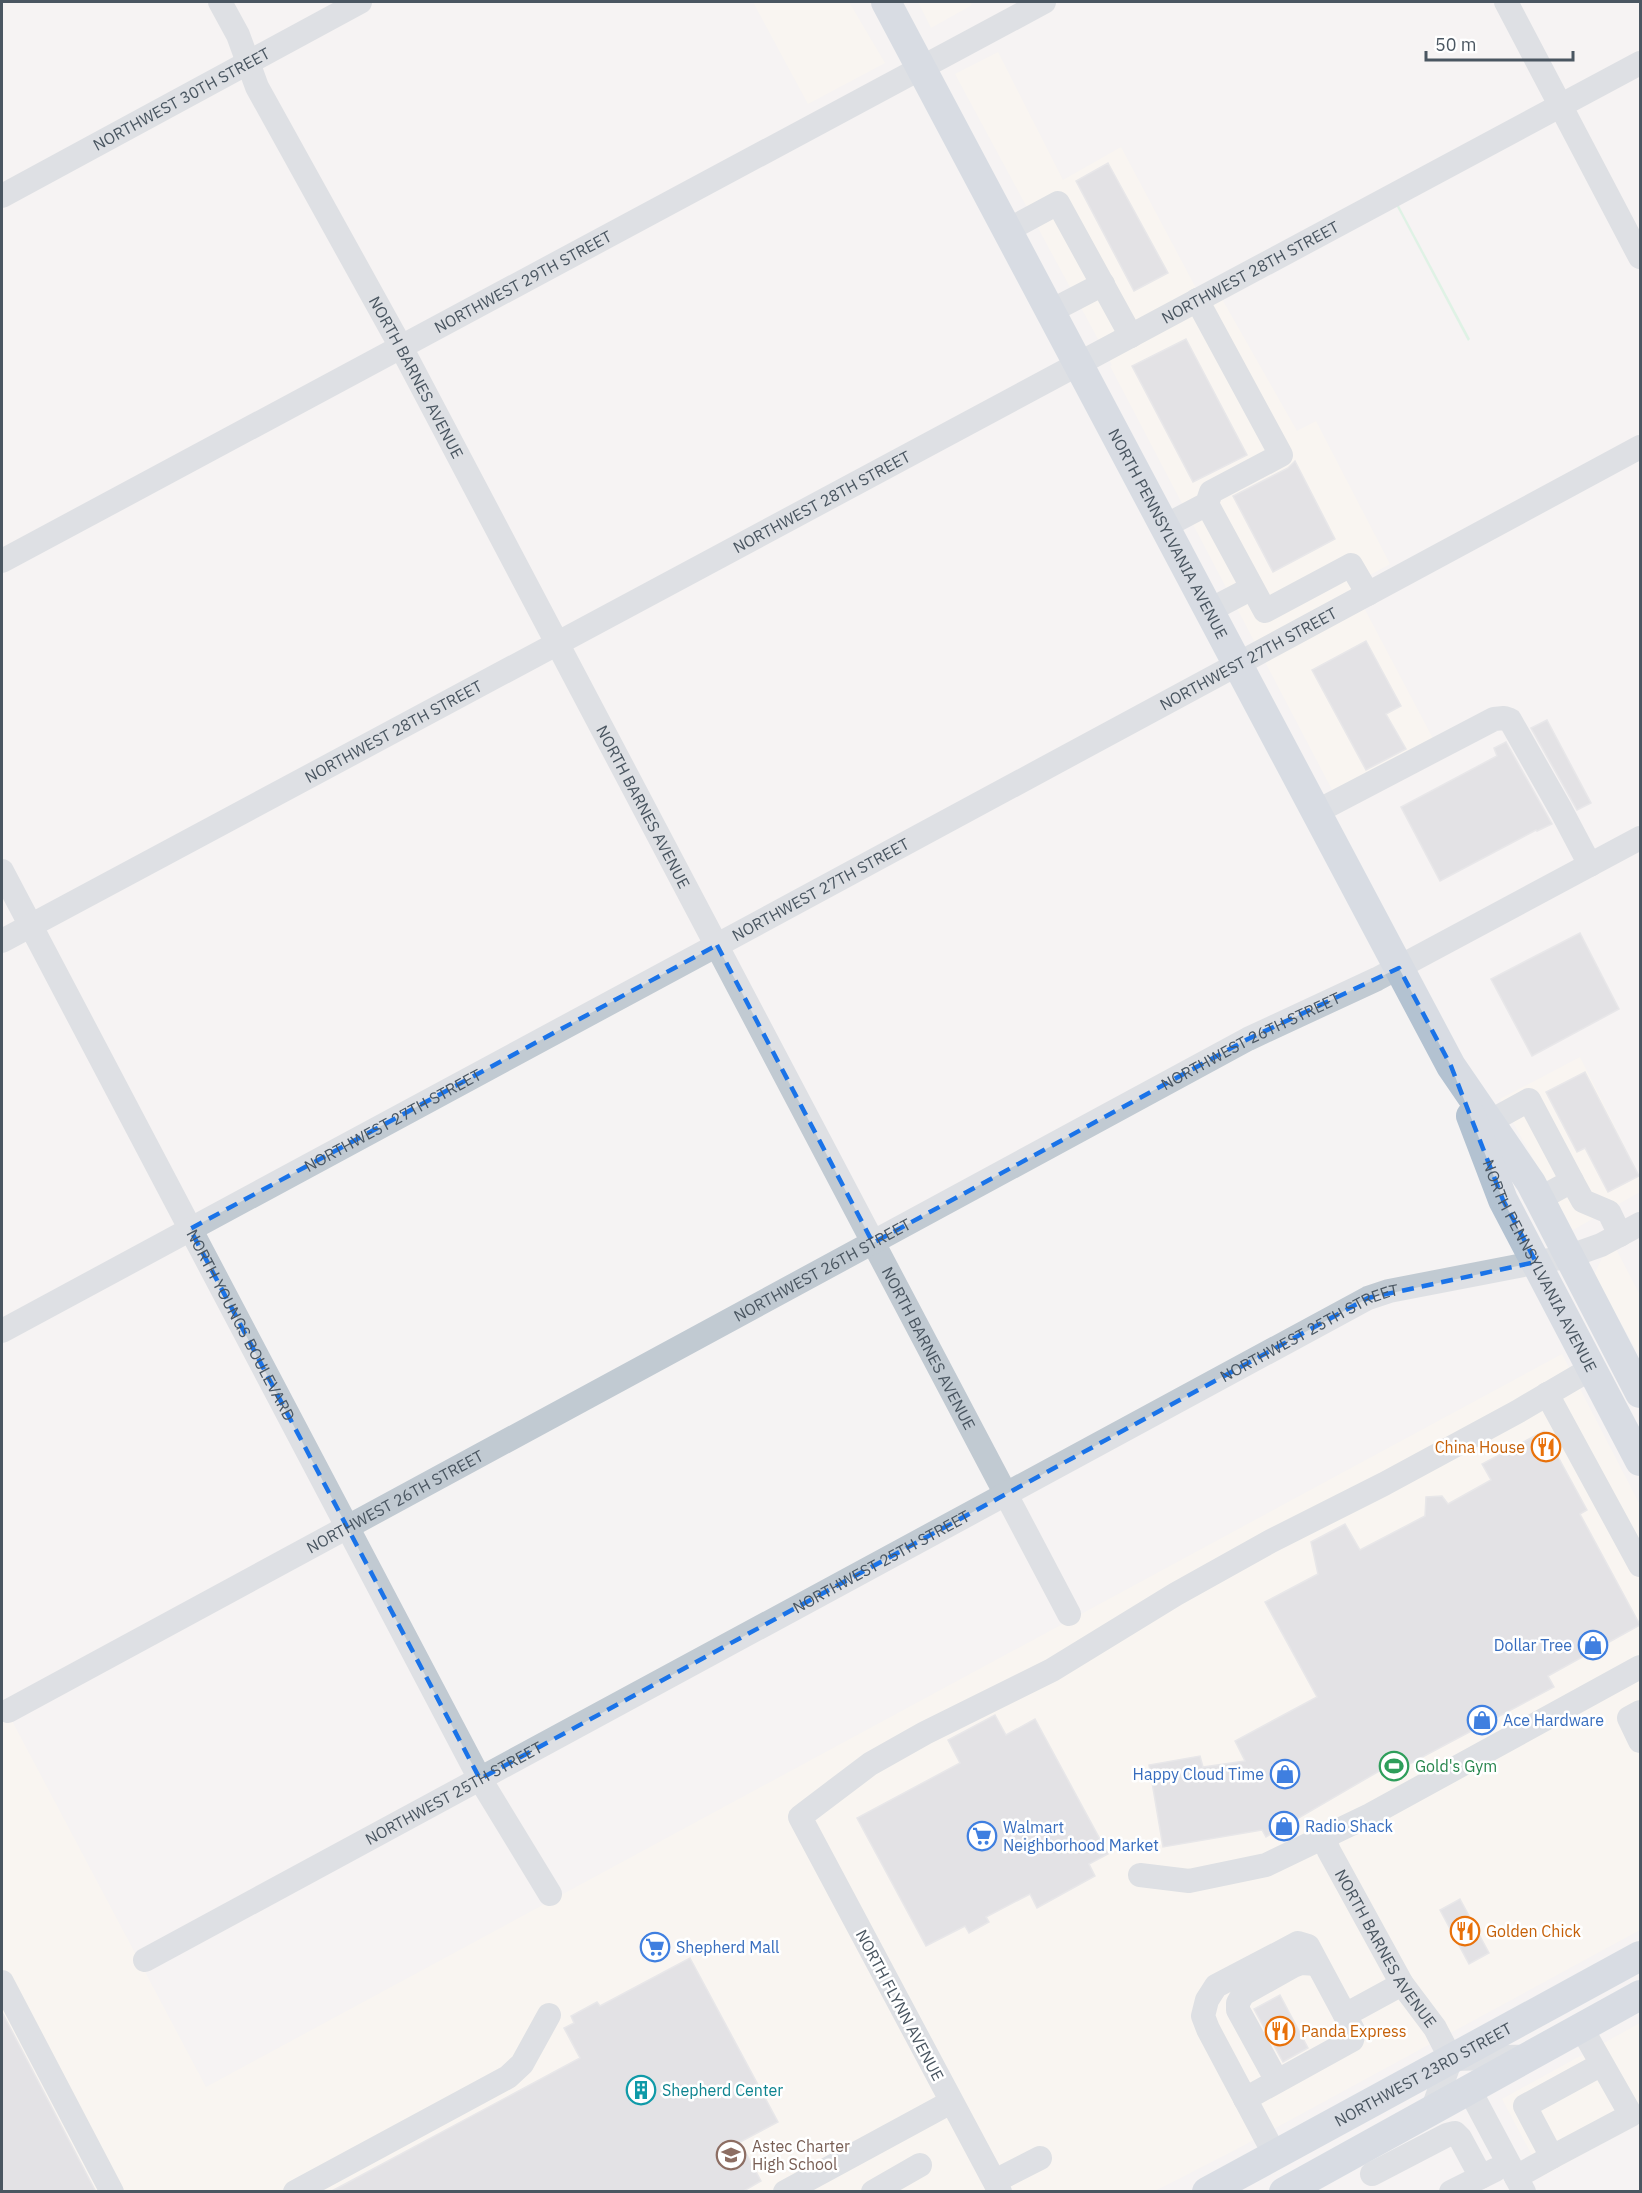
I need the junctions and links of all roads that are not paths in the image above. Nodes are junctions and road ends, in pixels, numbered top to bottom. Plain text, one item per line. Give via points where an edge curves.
1 (220, 2) edge
2 (360, 2) edge
3 (886, 2) edge
4 (1044, 2) edge
5 (1506, 2) edge
6 (248, 62) junction
7 (1641, 63) edge
8 (921, 67) junction
9 (1561, 106) junction
10 (2, 195) edge
11 (1008, 230) junction
12 (1641, 257) edge
13 (1103, 284) junction
14 (1197, 300) junction
15 (1051, 311) junction
16 (1131, 336) junction
17 (401, 347) junction
18 (1080, 364) junction
19 (1641, 447) edge
20 (1207, 504) junction
21 (1165, 526) junction
22 (2, 561) edge
23 (1252, 588) junction
24 (1368, 594) junction
25 (1210, 610) junction
26 (557, 643) junction
27 (1238, 664) junction
28 (1316, 812) junction
29 (1641, 838) edge
30 (1590, 865) junction
31 (2, 871) edge
32 (30, 926) junction
33 (2, 941) edge
34 (717, 945) junction
35 (1399, 968) junction
36 (1451, 1066) junction
37 (1489, 1122) junction
38 (1572, 1181) junction
39 (1539, 1199) junction
40 (190, 1229) junction
41 (1630, 1230) edge
42 (873, 1242) junction
43 (1569, 1256) junction
44 (1536, 1262) junction
45 (2, 1331) edge
46 (1599, 1381) junction
47 (1637, 1386) edge
48 (1547, 1394) junction
49 (1641, 1461) edge
50 (1006, 1494) junction
51 (348, 1527) junction
52 (1641, 1564) edge
53 (1069, 1614) dead end
54 (1641, 1667) edge
55 (1611, 1684) junction
56 (8, 1711) dead end
57 (1635, 1715) edge
58 (1641, 1741) edge
59 (480, 1779) junction
60 (1323, 1837) junction
61 (1140, 1875) dead end
62 (550, 1894) dead end
63 (1641, 1956) edge
64 (145, 1960) dead end
65 (1317, 1964) junction
66 (2, 1982) edge
67 (1402, 1984) junction
68 (1641, 1995) edge
69 (549, 2015) dead end
70 (1345, 2015) junction
71 (1581, 2027) junction
72 (1527, 2057) junction
73 (1451, 2059) junction
74 (1602, 2064) junction
75 (1277, 2081) junction
76 (1469, 2089) junction
77 (1245, 2099) junction
78 (951, 2102) junction
79 (1432, 2108) junction
80 (1281, 2151) junction
81 (1551, 2157) junction
82 (1040, 2158) dead end
83 (920, 2165) dead end
84 (1370, 2172) edge
85 (1481, 2177) junction
86 (1516, 2177) edge
87 (998, 2186) edge
88 (1295, 2186) edge
89 (112, 2192) edge
90 (295, 2192) edge
91 (785, 2192) edge
92 (873, 2192) edge
93 (1207, 2192) edge
94 (1451, 2192) edge

1 - 6 street, NORTH BARNES AVENUE
2 - 6 street, NORTHWEST 30TH STREET
3 - 8 main road, NORTH PENNSYLVANIA AVENUE
4 - 8 street, NORTHWEST 29TH STREET
5 - 9 street
6 - 10 street, NORTHWEST 30TH STREET
6 - 17 street, NORTH BARNES AVENUE via 257,87
7 - 9 street, NORTHWEST 28TH STREET
8 - 11 main road, NORTH PENNSYLVANIA AVENUE
8 - 17 street, NORTHWEST 29TH STREET
9 - 12 street
9 - 14 street, NORTHWEST 28TH STREET
11 - 13 street via 1058,203
11 - 15 main road, NORTH PENNSYLVANIA AVENUE
13 - 15 street
13 - 16 street
14 - 16 street, NORTHWEST 28TH STREET
14 - 20 street via 1281,455 1211,492
15 - 18 main road, NORTH PENNSYLVANIA AVENUE
16 - 18 street, NORTHWEST 28TH STREET
17 - 22 street, NORTHWEST 29TH STREET
17 - 26 street, NORTH BARNES AVENUE
18 - 21 main road, NORTH PENNSYLVANIA AVENUE
18 - 26 street, NORTHWEST 28TH STREET
19 - 24 street, NORTHWEST 27TH STREET
20 - 21 street
20 - 23 street
21 - 25 main road, NORTH PENNSYLVANIA AVENUE
23 - 24 street via 1265,611 1352,565
23 - 25 street
24 - 27 street, NORTHWEST 27TH STREET
25 - 27 main road, NORTH PENNSYLVANIA AVENUE
26 - 32 street, NORTHWEST 28TH STREET
26 - 34 street, NORTH BARNES AVENUE
27 - 28 main road, NORTH PENNSYLVANIA AVENUE
27 - 34 street, NORTHWEST 27TH STREET
28 - 30 street via 1494,719 1504,718 1510,720
28 - 35 main road, NORTH PENNSYLVANIA AVENUE
29 - 30 street, NORTHWEST 26TH STREET
30 - 35 street, NORTHWEST 26TH STREET
31 - 32 street, NORTH YOUNGS BOULEVARD
32 - 33 street, NORTHWEST 28TH STREET
32 - 40 street, NORTH YOUNGS BOULEVARD
34 - 40 street, NORTHWEST 27TH STREET
34 - 42 street, NORTH BARNES AVENUE
35 - 36 main road, NORTH PENNSYLVANIA AVENUE
35 - 42 street, NORTHWEST 26TH STREET via 1248,1040
36 - 37 main road, NORTH PENNSYLVANIA AVENUE
36 - 44 main road, NORTH PENNSYLVANIA AVENUE via 1503,1200
37 - 38 street via 1529,1100
37 - 39 main road, NORTH PENNSYLVANIA AVENUE
38 - 39 street
38 - 41 street via 1583,1201 1609,1212
39 - 43 main road, NORTH PENNSYLVANIA AVENUE
40 - 45 street, NORTHWEST 27TH STREET
40 - 51 street, NORTH YOUNGS BOULEVARD
41 - 43 street, NORTHWEST 25TH STREET
42 - 50 street, NORTH BARNES AVENUE
42 - 51 street, NORTHWEST 26TH STREET
43 - 44 street, NORTHWEST 25TH STREET
43 - 47 main road, NORTH PENNSYLVANIA AVENUE
44 - 46 main road, NORTH PENNSYLVANIA AVENUE
44 - 50 street, NORTHWEST 25TH STREET via 1368,1298
46 - 47 main road
46 - 48 street
46 - 49 main road, NORTH PENNSYLVANIA AVENUE
48 - 52 street
48 - 78 street, NORTH FLYNN AVENUE via 1176,1594 1052,1670 870,1764 800,1817
50 - 53 street, NORTH BARNES AVENUE
50 - 59 street, NORTHWEST 25TH STREET
51 - 56 street, NORTHWEST 26TH STREET
51 - 59 street, NORTH YOUNGS BOULEVARD
54 - 55 street
55 - 57 street
55 - 60 street
57 - 58 street
59 - 62 street, NORTH YOUNGS BOULEVARD
59 - 64 street, NORTHWEST 25TH STREET
60 - 61 street via 1266,1865 1189,1881
60 - 67 street, NORTH BARNES AVENUE
63 - 73 main road, NORTHWEST 23RD STREET
65 - 70 street
65 - 75 street via 1293,1966 1243,1994 1238,2003 1238,2010
65 - 77 street via 1308,1946 1298,1943 1216,1986 1207,2000 1203,2016
66 - 89 street
67 - 70 street
67 - 73 street, NORTH BARNES AVENUE via 1435,2028
68 - 71 main road, NORTHWEST 23RD STREET
69 - 90 street via 522,2064 508,2077
70 - 75 street via 1354,2032 1352,2040
71 - 72 main road, NORTHWEST 23RD STREET
71 - 74 street
72 - 73 street
72 - 76 main road, NORTHWEST 23RD STREET
73 - 79 street
73 - 80 main road, NORTHWEST 23RD STREET
74 - 81 street via 1525,2106
74 - 81 street via 1631,2115
75 - 77 street
76 - 79 main road, NORTHWEST 23RD STREET
76 - 86 street
77 - 80 street
78 - 87 street, NORTH FLYNN AVENUE
78 - 91 street
79 - 84 main road, NORTHWEST 23RD STREET
80 - 88 main road
80 - 93 main road, NORTHWEST 23RD STREET
81 - 86 street
82 - 87 street
83 - 92 street
84 - 85 street via 1455,2133
84 - 88 main road, NORTHWEST 23RD STREET
85 - 86 street
85 - 94 street

